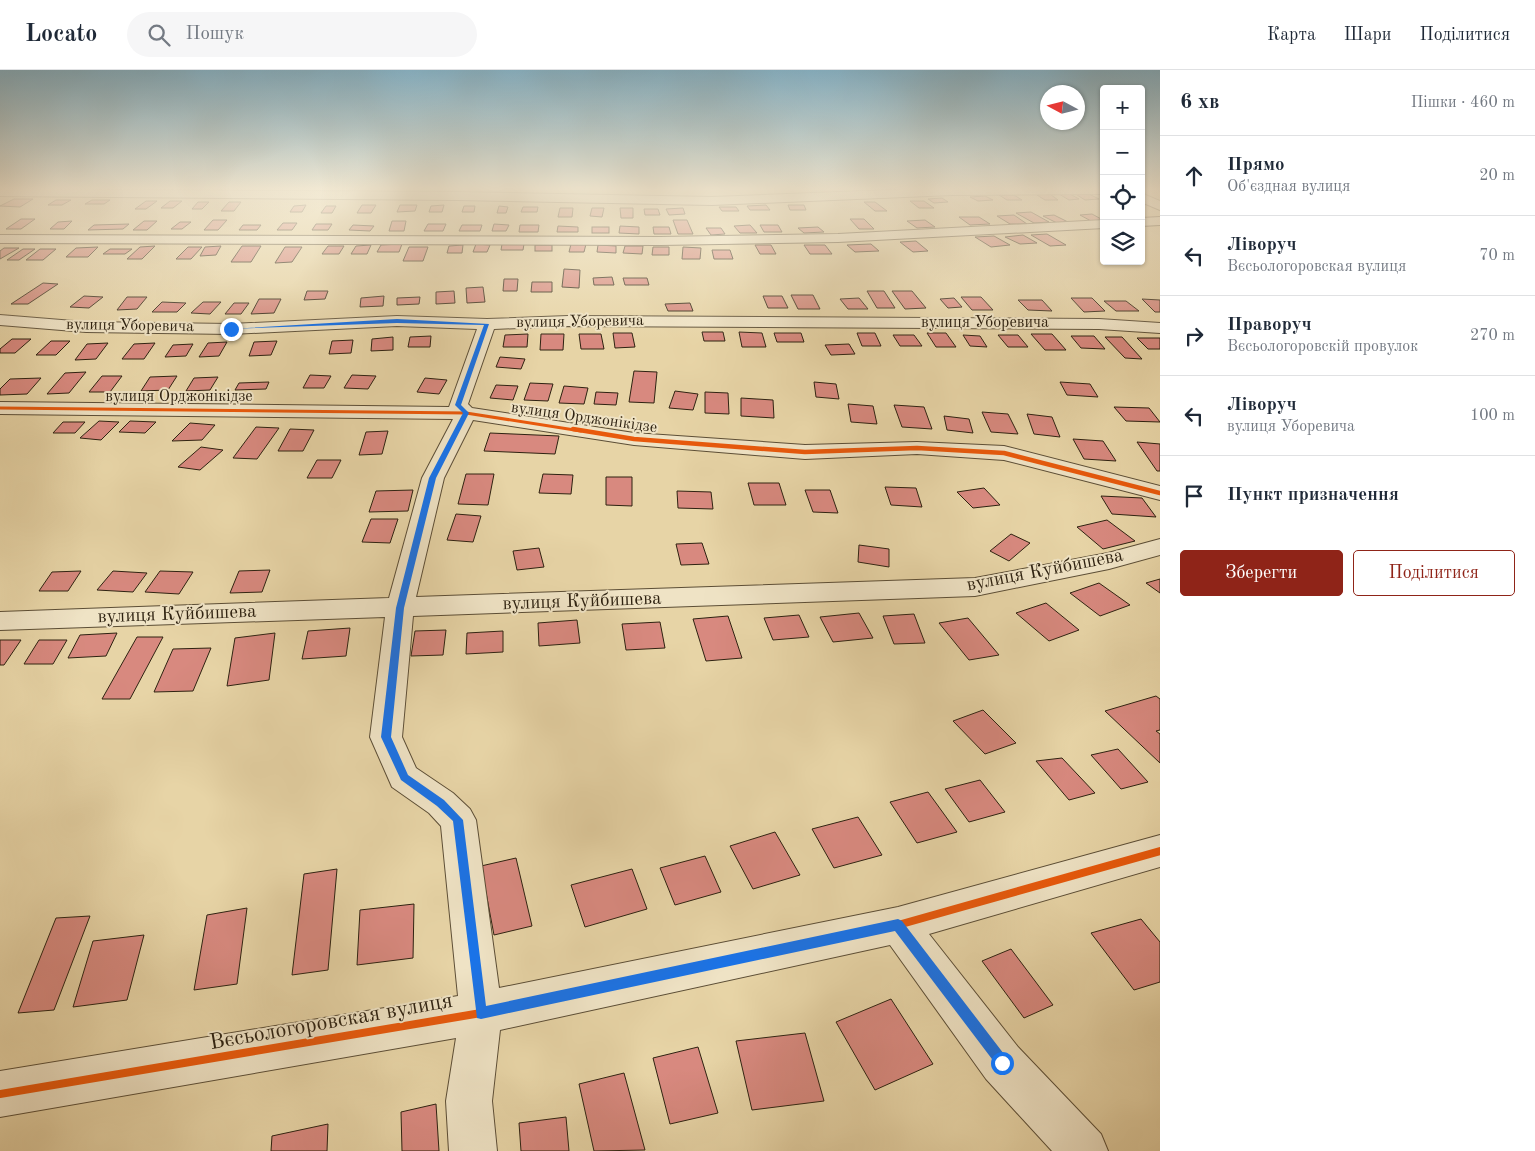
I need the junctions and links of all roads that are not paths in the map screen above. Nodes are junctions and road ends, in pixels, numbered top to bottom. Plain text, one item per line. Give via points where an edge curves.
1 (483, 239) edge
2 (774, 239) edge
3 (0, 320) edge
4 (487, 324) junction
5 (1160, 328) edge
6 (0, 408) edge
7 (466, 413) junction
8 (1160, 493) edge
9 (1160, 546) edge
10 (400, 608) junction
11 (0, 621) edge
12 (1160, 851) edge
13 (898, 925) junction
14 (481, 1013) junction
15 (0, 1094) edge
16 (473, 1151) edge
17 (1084, 1151) edge

1 - 2 street via 660,242
3 - 4 street, вулиця Уборевича via 86,327 231,329 397,321
4 - 5 street, вулиця Уборевича via 568,321 1099,324
4 - 7 street via 458,405
6 - 7 street, вулиця Орджонікідзе
7 - 8 street, вулиця Орджонікідзе via 634,439 805,452 917,448 1004,453
7 - 10 street via 433,478
9 - 10 street, вулиця Куйбишева via 1109,561 974,587
10 - 11 street, вулиця Куйбишева
10 - 14 street via 386,737 404,777 441,803 458,820
12 - 13 street, Вєсьологоровская вулиця
13 - 14 street, Вєсьологоровская вулиця
13 - 17 street via 1002,1063
14 - 15 street, Вєсьологоровская вулиця
14 - 16 street via 469,1101

